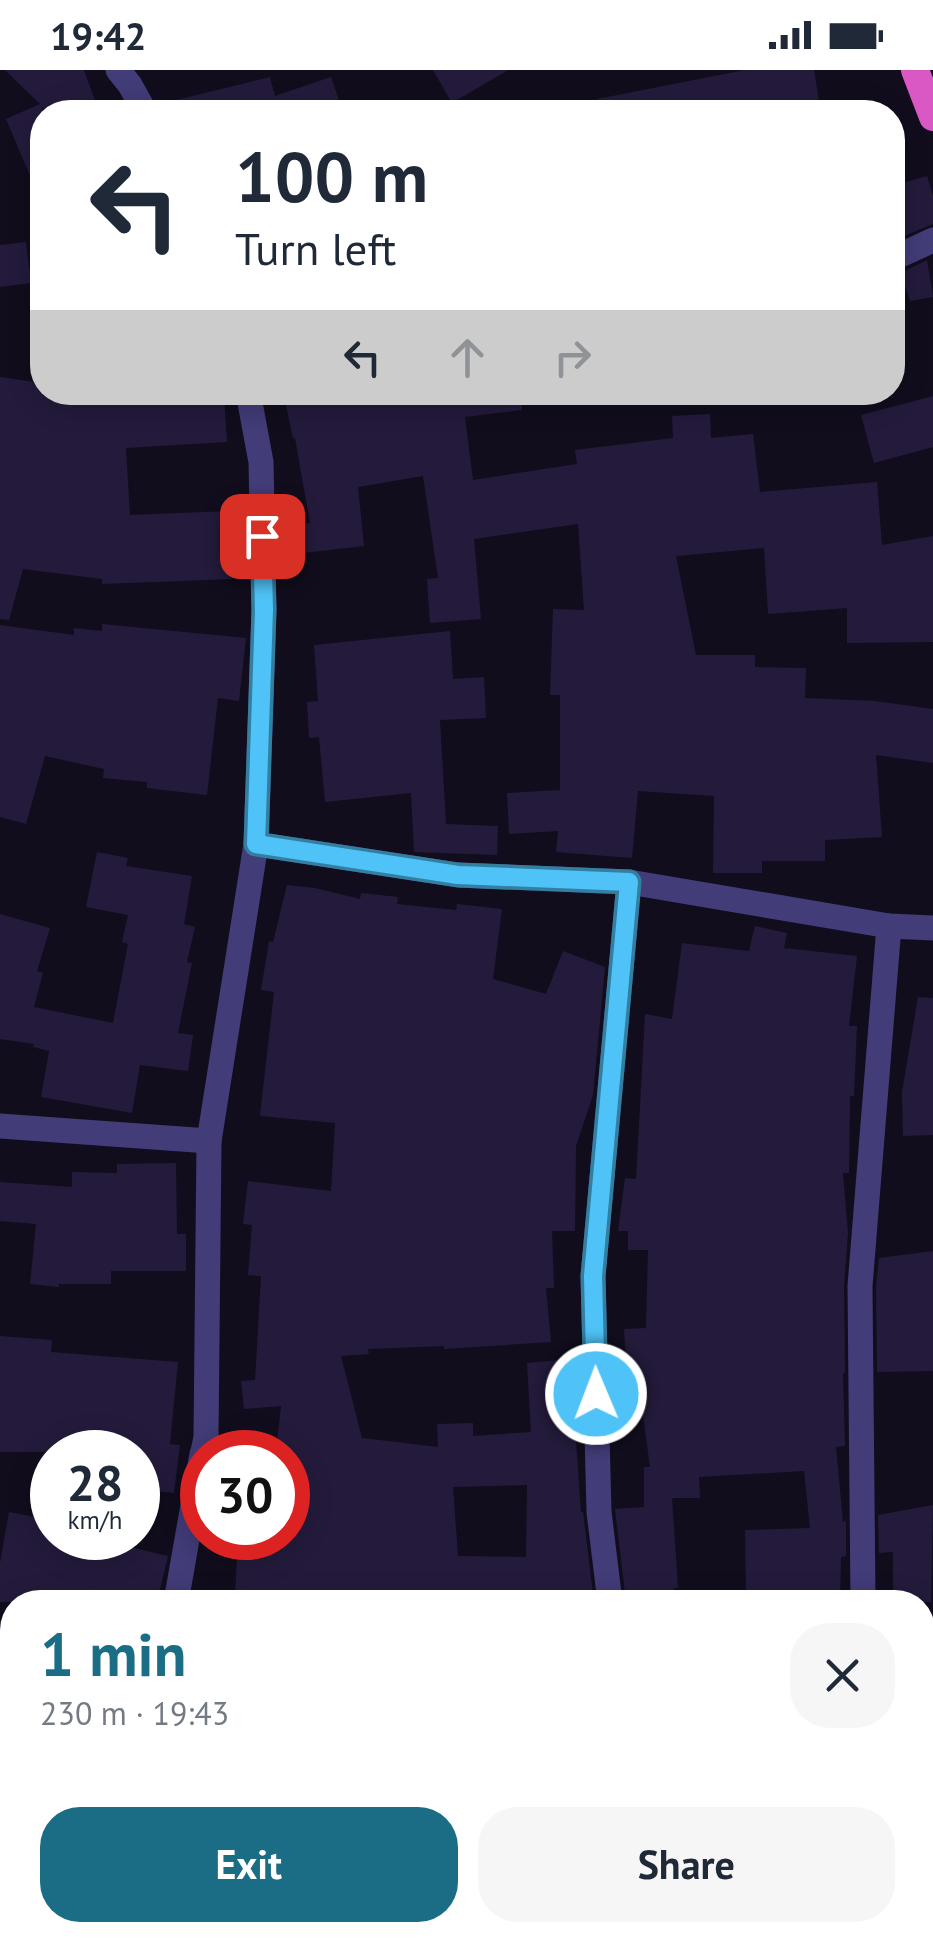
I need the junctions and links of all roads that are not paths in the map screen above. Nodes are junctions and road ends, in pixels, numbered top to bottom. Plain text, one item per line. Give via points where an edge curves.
1 (118, 70) edge
2 (915, 70) edge
3 (138, 100) edge
4 (933, 117) edge
5 (933, 240) edge
6 (905, 253) edge
7 (250, 405) edge
8 (256, 844) junction
9 (629, 882) junction
10 (889, 926) junction
11 (933, 928) edge
12 (0, 1126) edge
13 (210, 1142) junction
14 (206, 1430) edge
15 (184, 1560) edge
16 (178, 1590) edge
17 (609, 1590) edge
18 (863, 1590) edge

1 - 3 street
2 - 4 highway
5 - 6 street
7 - 8 street via 261,462 264,610
8 - 9 street via 458,875
8 - 13 street
9 - 10 street
9 - 17 street via 593,1276 599,1512
10 - 11 street
10 - 18 street via 860,1286
12 - 13 street
13 - 14 street
15 - 16 street

